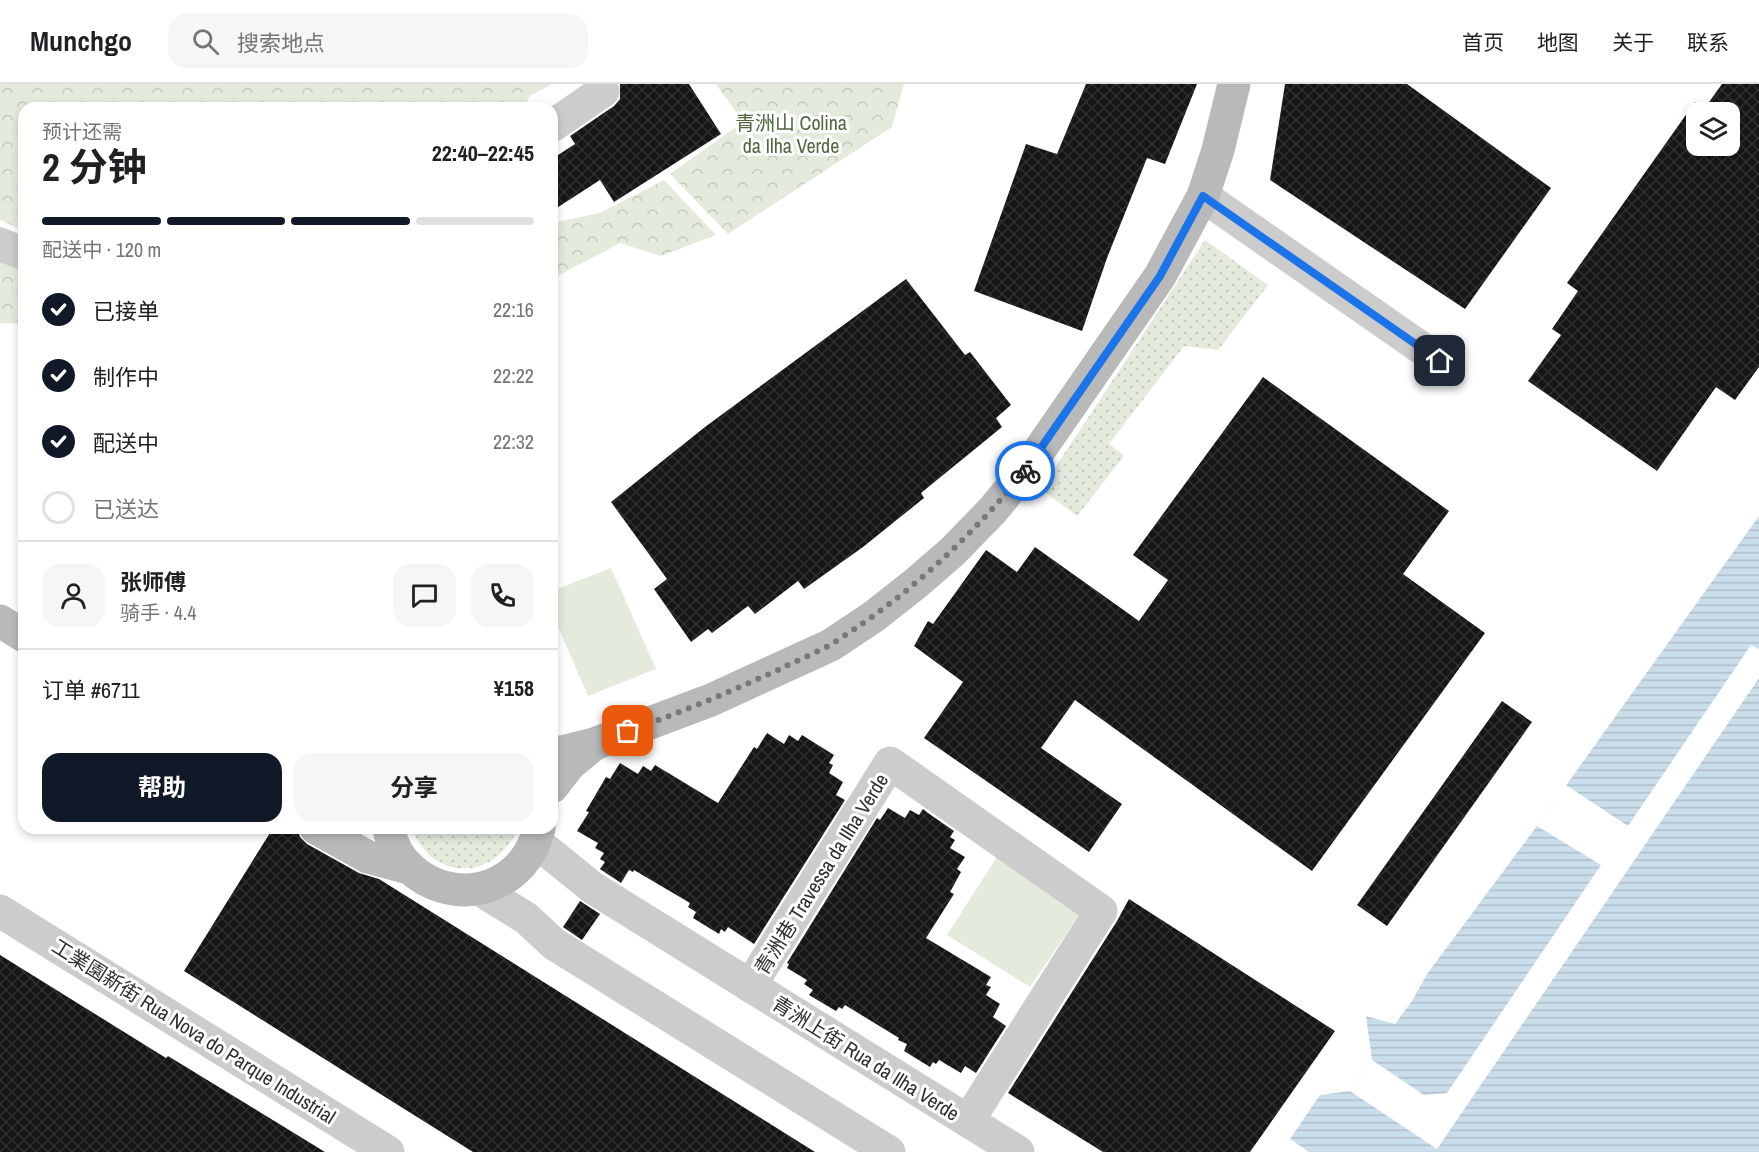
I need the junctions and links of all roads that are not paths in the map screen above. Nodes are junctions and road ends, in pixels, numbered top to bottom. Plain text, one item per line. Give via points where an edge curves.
1 (1234, 84) edge
2 (603, 91) dead end
3 (558, 122) edge
4 (1203, 196) junction
5 (0, 244) edge
6 (18, 252) edge
7 (1440, 361) dead end
8 (0, 621) edge
9 (18, 632) edge
10 (594, 744) junction
11 (558, 752) edge
12 (558, 779) edge
13 (327, 834) edge
14 (391, 834) edge
15 (538, 835) edge
16 (409, 868) junction
17 (479, 889) junction
18 (0, 911) edge
19 (750, 986) junction
20 (968, 1121) junction
21 (388, 1152) edge
22 (889, 1152) edge
23 (1018, 1152) edge

1 - 4 main road
2 - 3 street
4 - 7 street
4 - 10 main road via 1160,276 1025,471 952,552 873,617 831,645 711,700
5 - 6 street
8 - 9 main road
10 - 11 main road
10 - 12 main road
13 - 16 main road via 368,856
14 - 16 main road via 394,847
15 - 17 main road via 523,864 503,880
15 - 19 street, 青洲上街 Rua da Ilha Verde via 593,888
16 - 17 main road via 429,882 453,890
17 - 22 street via 526,918 554,944
18 - 21 street, 工業園新街 Rua Nova do Parque Industrial
19 - 20 street, 青洲上街 Rua da Ilha Verde
19 - 20 street, 青洲巷 Travessa da Ilha Verde via 890,763 1101,911
20 - 23 street, 青洲上街 Rua da Ilha Verde

